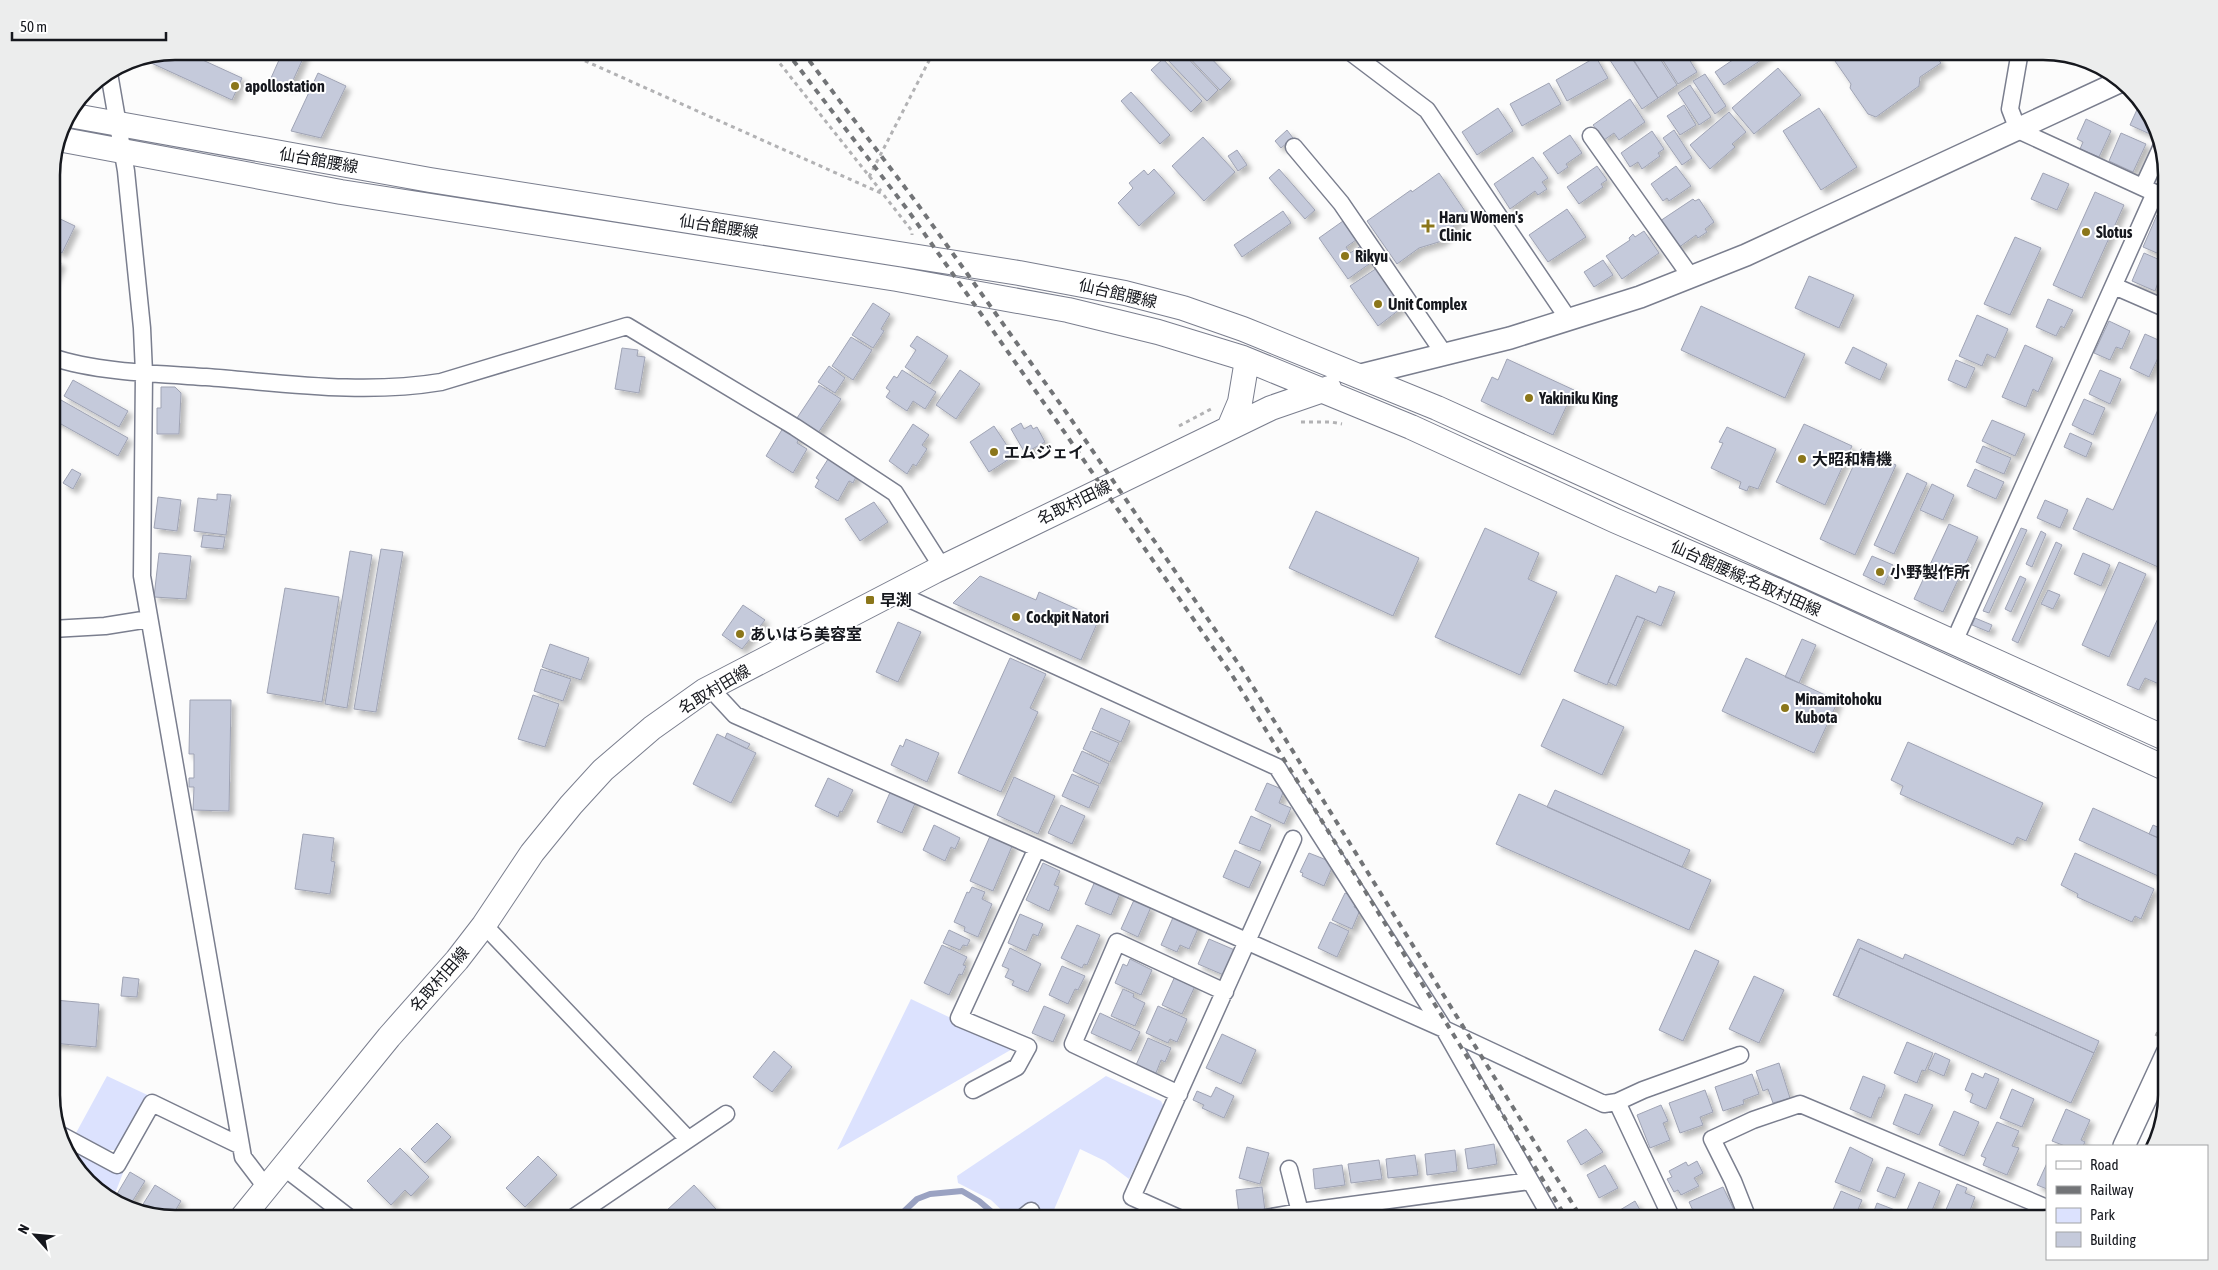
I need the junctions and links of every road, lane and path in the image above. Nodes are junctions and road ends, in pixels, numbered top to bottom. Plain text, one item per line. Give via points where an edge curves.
1 (583, 60) edge
2 (777, 60) edge
3 (929, 60) edge
4 (1361, 60) edge
5 (2018, 60) edge
6 (110, 80) edge
7 (2114, 85) edge
8 (76, 116) edge
9 (118, 124) junction
10 (2018, 130) junction
11 (1591, 136) dead end
12 (66, 140) edge
13 (1294, 147) dead end
14 (122, 151) junction
15 (2158, 170) edge
16 (869, 177) junction
17 (2155, 192) edge
18 (883, 194) junction
19 (915, 257) junction
20 (1691, 277) junction
21 (2114, 286) junction
22 (2158, 305) edge
23 (1569, 320) junction
24 (1445, 355) junction
25 (60, 360) edge
26 (1247, 360) junction
27 (144, 373) junction
28 (1358, 376) junction
29 (1324, 390) junction
30 (1293, 424) dead end
31 (1346, 425) dead end
32 (1229, 428) junction
33 (942, 568) junction
34 (894, 592) junction
35 (149, 619) junction
36 (60, 629) edge
37 (1954, 644) junction
38 (710, 688) junction
39 (2158, 735) edge
40 (2158, 765) edge
41 (1293, 839) dead end
42 (1037, 848) junction
43 (484, 925) junction
44 (1248, 942) junction
45 (1225, 992) junction
46 (1444, 1029) junction
47 (1740, 1055) dead end
48 (2158, 1072) edge
49 (973, 1090) dead end
50 (1179, 1094) junction
51 (1616, 1102) junction
52 (726, 1114) dead end
53 (688, 1139) junction
54 (69, 1140) edge
55 (2124, 1145) edge
56 (241, 1146) junction
57 (282, 1166) junction
58 (1289, 1168) dead end
59 (1530, 1181) junction
60 (265, 1186) junction
61 (2046, 1208) edge
62 (248, 1210) edge
63 (339, 1210) edge
64 (584, 1210) edge
65 (1162, 1210) edge
66 (1301, 1210) edge
67 (1336, 1210) edge
68 (1547, 1210) edge
69 (1668, 1210) edge
70 (1744, 1210) edge

1 - 18 path
2 - 16 path
3 - 16 path
4 - 23 street via 1427,110
5 - 10 street via 2010,109
6 - 9 street
7 - 10 street
8 - 9 main road, 仙台館腰線
9 - 14 street
9 - 19 main road, 仙台館腰線 via 430,180
10 - 17 street
10 - 20 street
11 - 20 street
12 - 14 main road, 仙台館腰線
13 - 24 street via 1342,202
14 - 26 main road, 仙台館腰線 via 342,192 897,279 1068,310 1158,332
14 - 27 street
15 - 17 street
16 - 18 path
17 - 21 street
18 - 19 path via 912,231
19 - 28 main road, 仙台館腰線 via 1019,272 1183,308
20 - 23 street
21 - 22 street
21 - 37 street
23 - 24 street
24 - 28 street
25 - 27 street
26 - 29 main road, 仙台館腰線
26 - 32 main road via 1240,402
27 - 33 street via 336,388 413,386 441,382 627,326 795,427 895,493
27 - 35 street via 142,576
28 - 29 main road, 名取村田線
28 - 37 main road, 仙台館腰線;名取村田線 via 1437,408
29 - 32 main road, 名取村田線 via 1271,408
29 - 40 main road, 仙台館腰線;名取村田線 via 1780,592
30 - 31 path via 1331,422
32 - 33 main road, 名取村田線
33 - 34 main road, 名取村田線
34 - 38 main road, 名取村田線
34 - 46 street via 1277,767
35 - 36 street
35 - 56 street
37 - 39 main road, 仙台館腰線;名取村田線
38 - 42 street via 735,715
38 - 43 main road, 名取村田線 via 652,728 603,770 532,853
41 - 44 street
42 - 44 street
42 - 49 street via 959,1018 1028,1047 1017,1067
43 - 53 street
43 - 57 main road, 名取村田線
44 - 45 street
44 - 46 street
45 - 50 street
45 - 50 street via 1117,942 1072,1044
46 - 51 street via 1604,1104
46 - 59 street
47 - 51 street
48 - 55 street
50 - 65 street via 1132,1197
51 - 69 street
52 - 53 street
53 - 64 street
54 - 56 street via 117,1166 152,1103
56 - 60 street via 243,1157
57 - 60 main road, 名取村田線
57 - 63 street
58 - 66 street
59 - 67 street
59 - 68 street
60 - 62 main road, 名取村田線
61 - 70 street via 1800,1104 1753,1120 1712,1140

